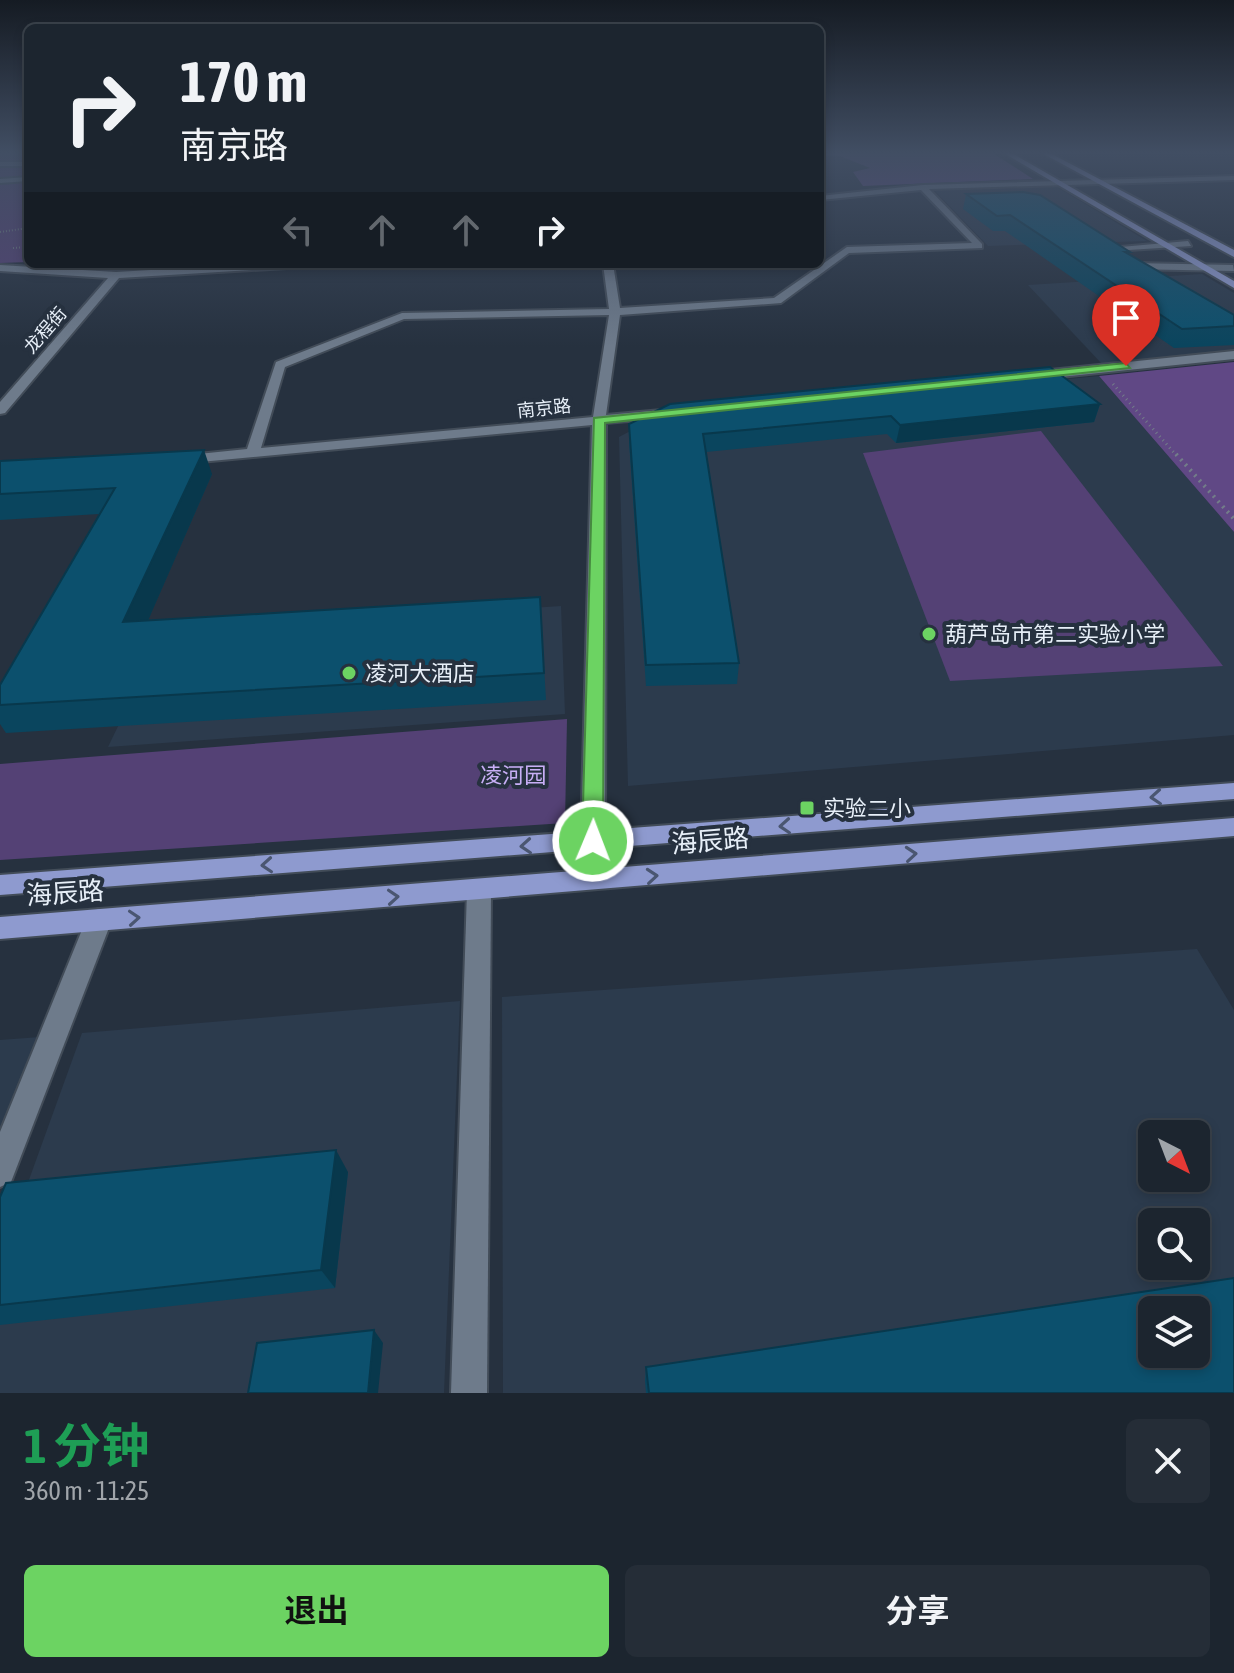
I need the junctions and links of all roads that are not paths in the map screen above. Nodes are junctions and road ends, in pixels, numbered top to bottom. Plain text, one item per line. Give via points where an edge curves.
1 (951, 217) edge
2 (1118, 217) edge
3 (1166, 217) edge
4 (1175, 236) dead end
5 (1188, 244) junction
6 (1166, 245) junction
7 (1199, 250) dead end
8 (1233, 253) edge
9 (1211, 256) dead end
10 (824, 267) edge
11 (0, 268) edge
12 (235, 268) edge
13 (609, 268) edge
14 (822, 268) edge
15 (1233, 269) edge
16 (1208, 270) junction
17 (116, 275) junction
18 (1234, 285) edge
19 (615, 312) junction
20 (1234, 355) edge
21 (1021, 377) edge
22 (0, 410) edge
23 (693, 411) edge
24 (599, 420) junction
25 (252, 455) junction
26 (157, 462) edge
27 (1234, 791) edge
28 (1234, 827) edge
29 (593, 841) junction
30 (0, 885) edge
31 (479, 891) junction
32 (99, 920) junction
33 (0, 928) edge
34 (0, 1171) edge
35 (469, 1393) edge

1 - 10 street via 979,246 847,250
2 - 6 main road
3 - 8 main road
4 - 5 main road
5 - 6 street
5 - 7 main road
6 - 16 main road
6 - 16 street via 1103,249 1130,266
9 - 15 main road
11 - 17 street
12 - 17 street
13 - 19 street
14 - 19 street via 777,301
15 - 16 street
16 - 18 main road
17 - 22 street, 龙程街
19 - 24 street
19 - 25 street via 402,316 280,365
20 - 21 street
23 - 24 street, 南京路
24 - 25 street, 南京路
24 - 29 street
25 - 26 street, 南京路
27 -> 29 main road, 海辰路
31 -> 28 main road, 海辰路
29 -> 30 main road, 海辰路
32 -> 31 main road, 海辰路
31 - 35 street
32 - 33 main road, 海辰路
32 - 34 street

